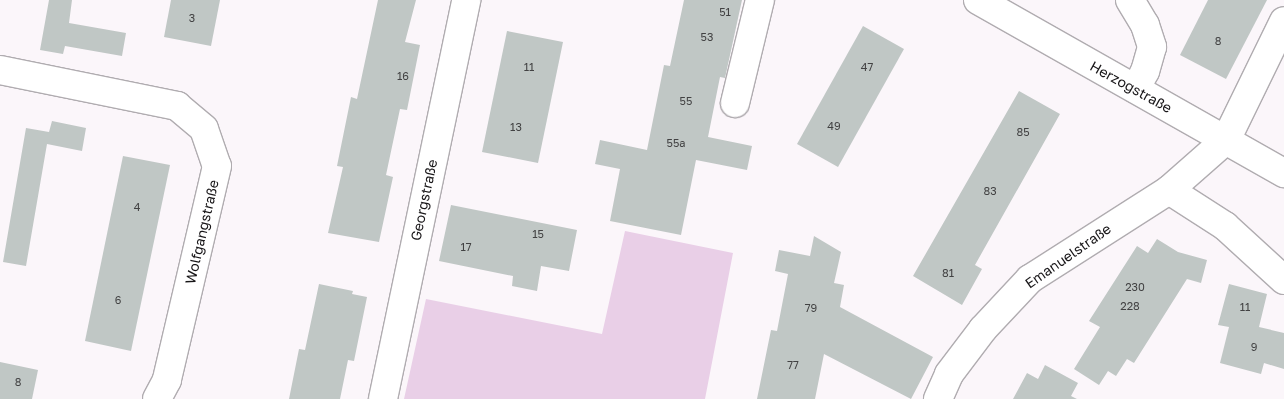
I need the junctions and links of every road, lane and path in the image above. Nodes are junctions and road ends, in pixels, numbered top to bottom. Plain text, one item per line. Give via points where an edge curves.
1 (466, 0) edge
2 (760, 0) edge
3 (978, 0) edge
4 (1130, 0) edge
5 (1282, 29) edge
6 (0, 70) edge
7 (1136, 89) junction
8 (735, 102) dead end
9 (1226, 140) junction
10 (1284, 173) edge
11 (1168, 190) junction
12 (1284, 280) edge
13 (157, 399) edge
14 (383, 399) edge
15 (938, 399) edge

1 - 14 street, Georgstraße
2 - 8 street
3 - 7 street, Herzogstraße
4 - 7 street via 1145,25 1152,47
5 - 9 street
6 - 13 street, Wolfgangstraße via 177,106 204,129 218,166 167,380
7 - 9 street, Herzogstraße
9 - 10 street, Herzogstraße
9 - 11 street, Emanuelstraße
11 - 12 street via 1225,226
11 - 15 street, Emanuelstraße via 1030,279 983,329 949,374

